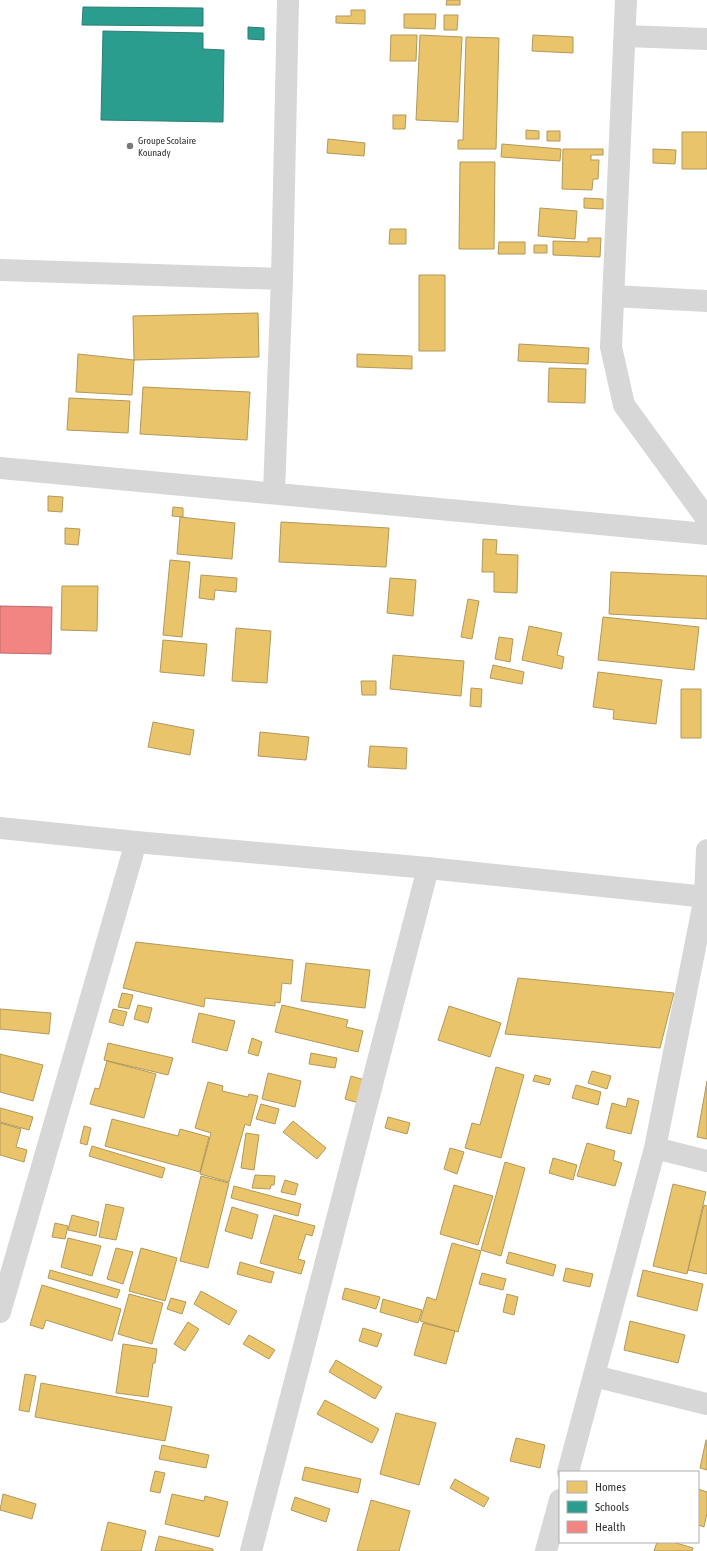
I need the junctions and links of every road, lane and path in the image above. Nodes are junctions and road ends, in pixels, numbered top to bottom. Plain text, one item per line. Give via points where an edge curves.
1 (288, 0) edge
2 (626, 0) edge
3 (624, 36) junction
4 (707, 39) edge
5 (0, 270) edge
6 (282, 279) junction
7 (614, 296) junction
8 (707, 301) edge
9 (0, 468) edge
10 (274, 492) junction
11 (707, 519) edge
12 (707, 534) edge
13 (0, 828) edge
14 (136, 842) junction
15 (707, 850) edge
16 (428, 868) junction
17 (706, 897) edge
18 (655, 1148) junction
19 (707, 1161) edge
20 (0, 1312) edge
21 (594, 1376) junction
22 (707, 1404) edge
23 (568, 1471) edge
24 (559, 1504) edge
25 (251, 1551) edge
26 (546, 1551) edge

1 - 6 street
2 - 3 street
3 - 4 street
3 - 7 street
5 - 6 street
6 - 10 street
7 - 8 street
7 - 11 street via 612,347 624,405
9 - 10 street
10 - 12 street
13 - 14 street
14 - 16 street
14 - 20 street
15 - 17 street
16 - 17 street
16 - 25 street
17 - 18 street
18 - 19 street
18 - 21 street
21 - 22 street
21 - 23 street
24 - 26 street

